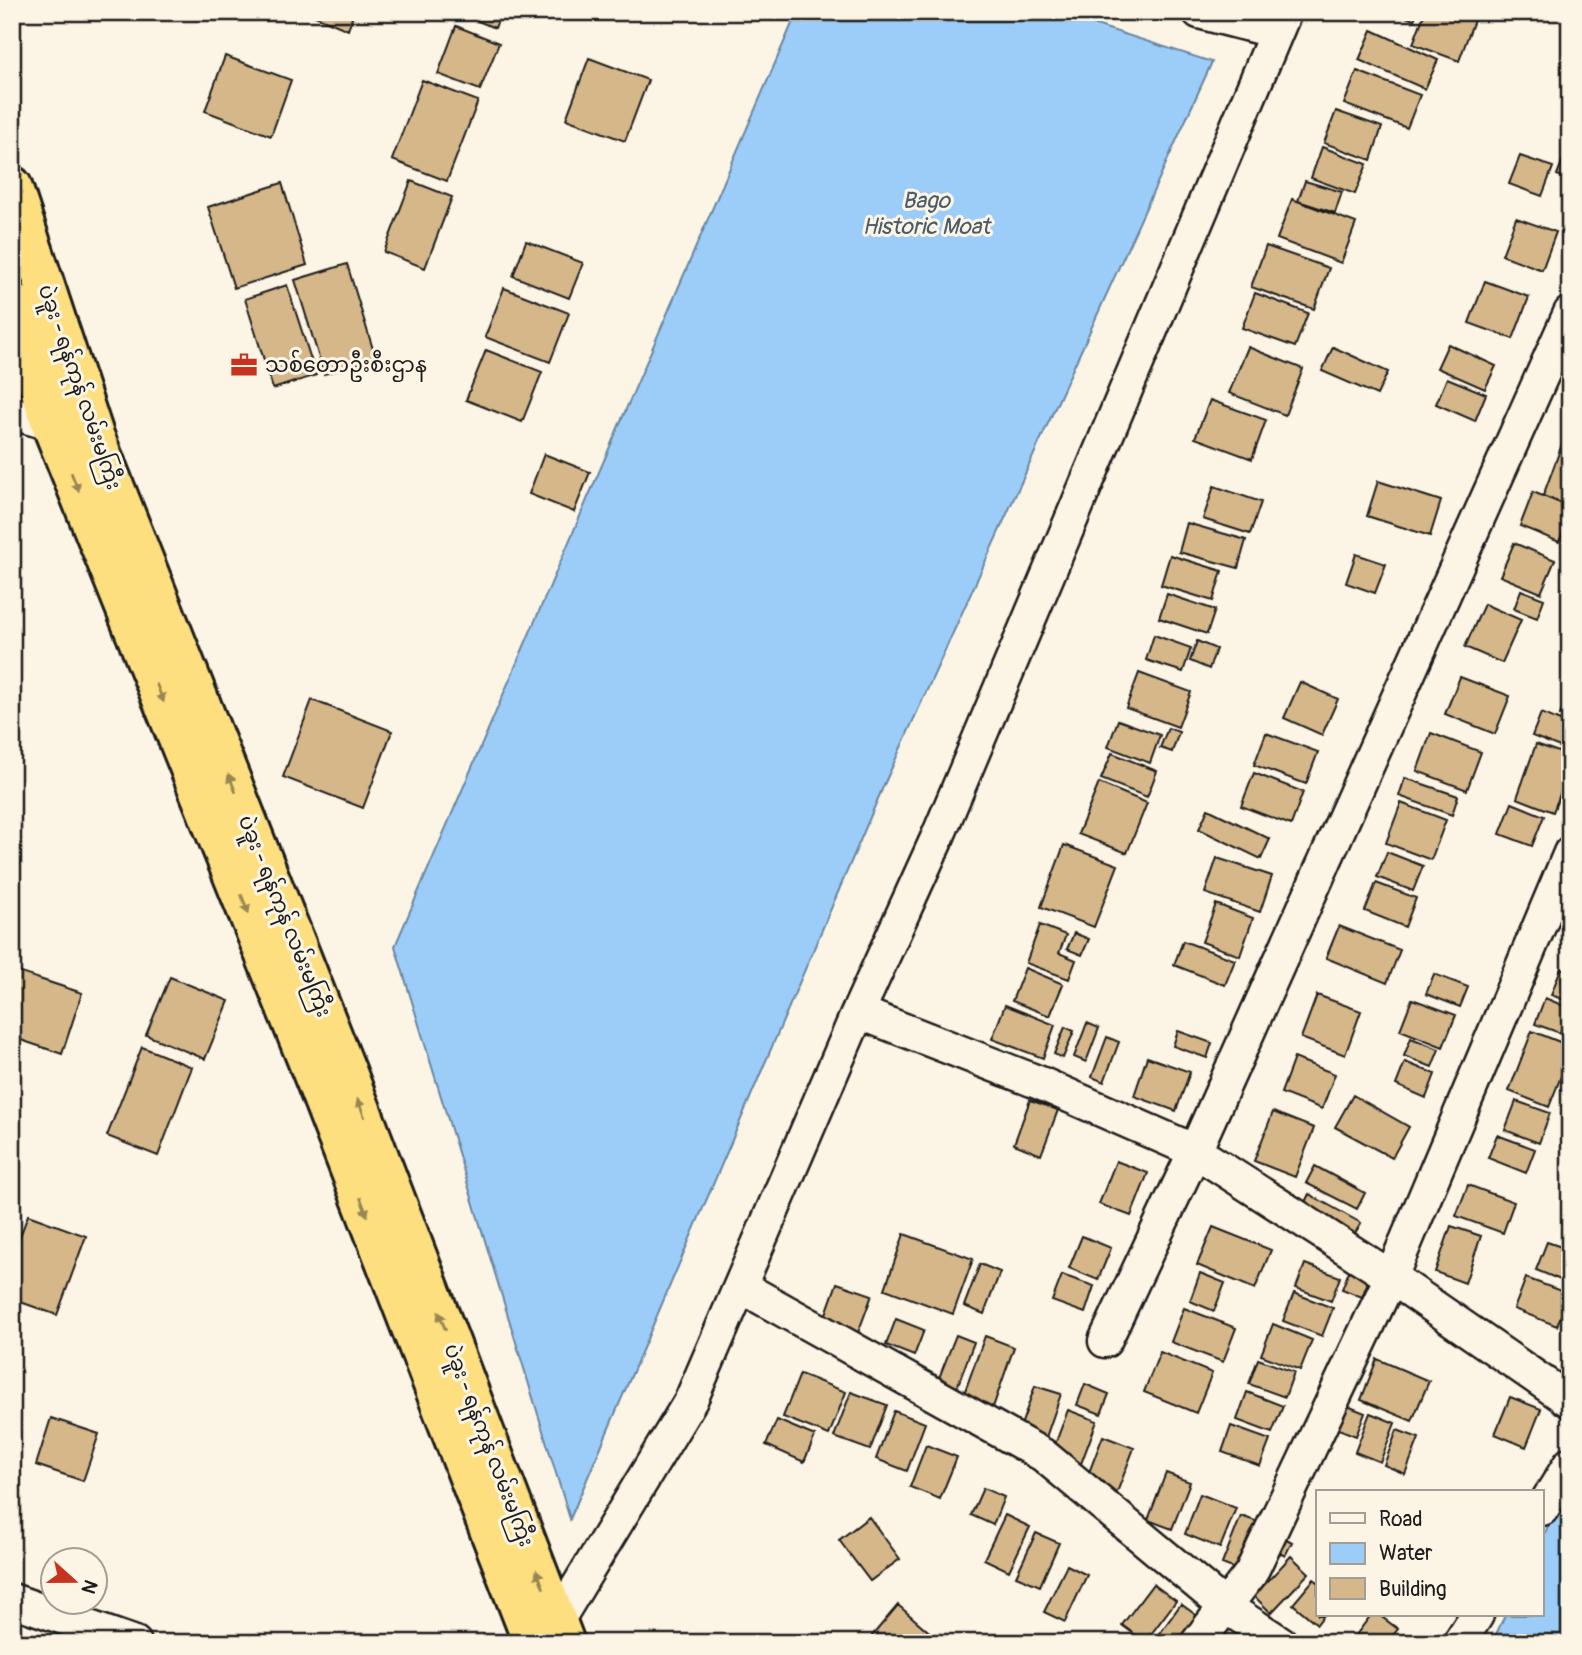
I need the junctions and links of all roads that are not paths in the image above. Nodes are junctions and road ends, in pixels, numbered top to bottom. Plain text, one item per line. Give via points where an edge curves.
1 (1199, 12) edge
2 (1281, 22) edge
3 (12, 186) edge
4 (12, 302) edge
5 (1570, 313) edge
6 (12, 413) edge
7 (52, 426) junction
8 (94, 435) junction
9 (1570, 853) edge
10 (858, 1012) junction
11 (1195, 1152) junction
12 (1391, 1277) junction
13 (740, 1286) junction
14 (1105, 1341) dead end
15 (1566, 1390) edge
16 (1570, 1464) edge
17 (1544, 1506) edge
18 (12, 1600) edge
19 (1226, 1607) junction
20 (1475, 1616) edge
21 (550, 1637) edge
22 (135, 1643) edge
23 (1197, 1643) edge
24 (1281, 1643) edge
25 (1459, 1643) edge

1 - 2 street
2 - 10 street via 938,836
3 - 8 highway, ပဲခူး - ရန်ကုန် လမ်းမကြီး
4 - 7 highway, ပဲခူး - ရန်ကုန် လမ်းမကြီး
5 - 11 street
6 - 7 street
7 - 8 street
7 -> 21 highway, ပဲခူး - ရန်ကုန် လမ်းမကြီး via 316,1082
21 -> 8 highway, ပဲခူး - ရန်ကုန် လမ်းမကြီး via 346,1070
9 - 12 street
10 - 11 street via 1040,1083
10 - 13 street
11 - 12 street
11 - 14 street
12 - 15 street
12 - 19 street via 1251,1573
13 - 19 street via 1043,1455
13 - 21 street via 691,1400
16 - 17 street
18 - 22 street
19 - 23 street
19 - 24 street
20 - 25 street

